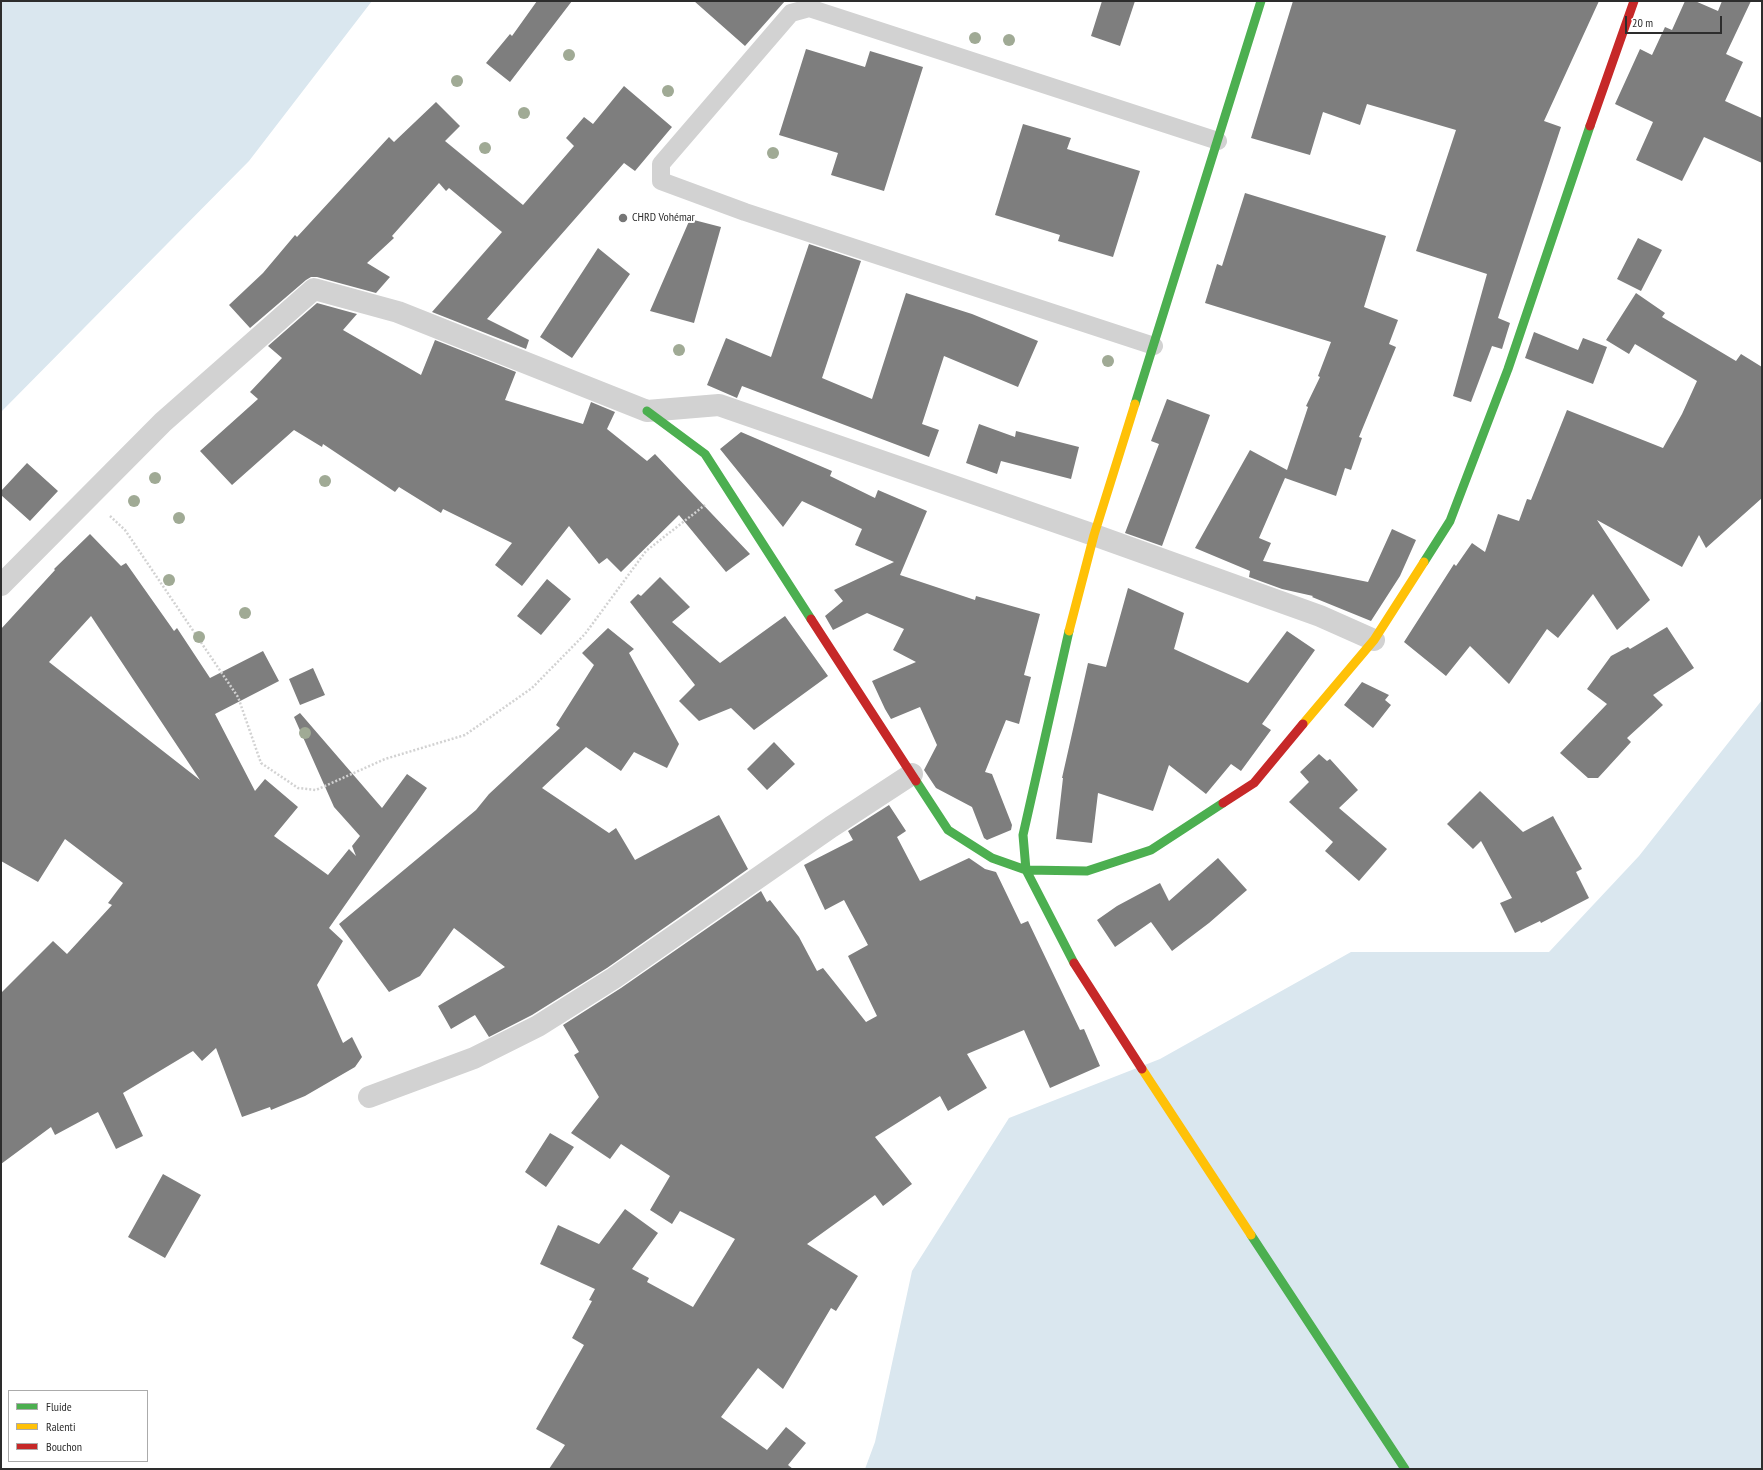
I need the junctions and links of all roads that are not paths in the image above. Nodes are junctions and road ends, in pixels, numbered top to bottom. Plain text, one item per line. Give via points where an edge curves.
1 (1261, 1) edge
2 (1634, 1) edge
3 (1218, 141) junction
4 (1154, 346) junction
5 (647, 411) junction
6 (1094, 535) junction
7 (1, 584) edge
8 (1374, 640) junction
9 (912, 774) junction
10 (1026, 870) junction
11 (369, 1098) dead end
12 (1405, 1469) edge

1 - 3 street
2 - 8 street via 1608,70 1508,369 1450,521
3 - 4 street
3 - 4 lane via 809,8 791,13 662,164 661,181 745,212
4 - 6 street
5 - 6 street via 719,405
5 - 7 street via 398,312 314,289 163,422
5 - 9 street via 705,454
6 - 8 street via 1320,616
6 - 10 street via 1066,644 1023,834
8 - 10 street via 1254,783 1151,850 1087,871
9 - 10 street via 948,830 992,858
9 - 11 street via 831,827 614,978 538,1026 474,1058
10 - 12 street via 1075,966

